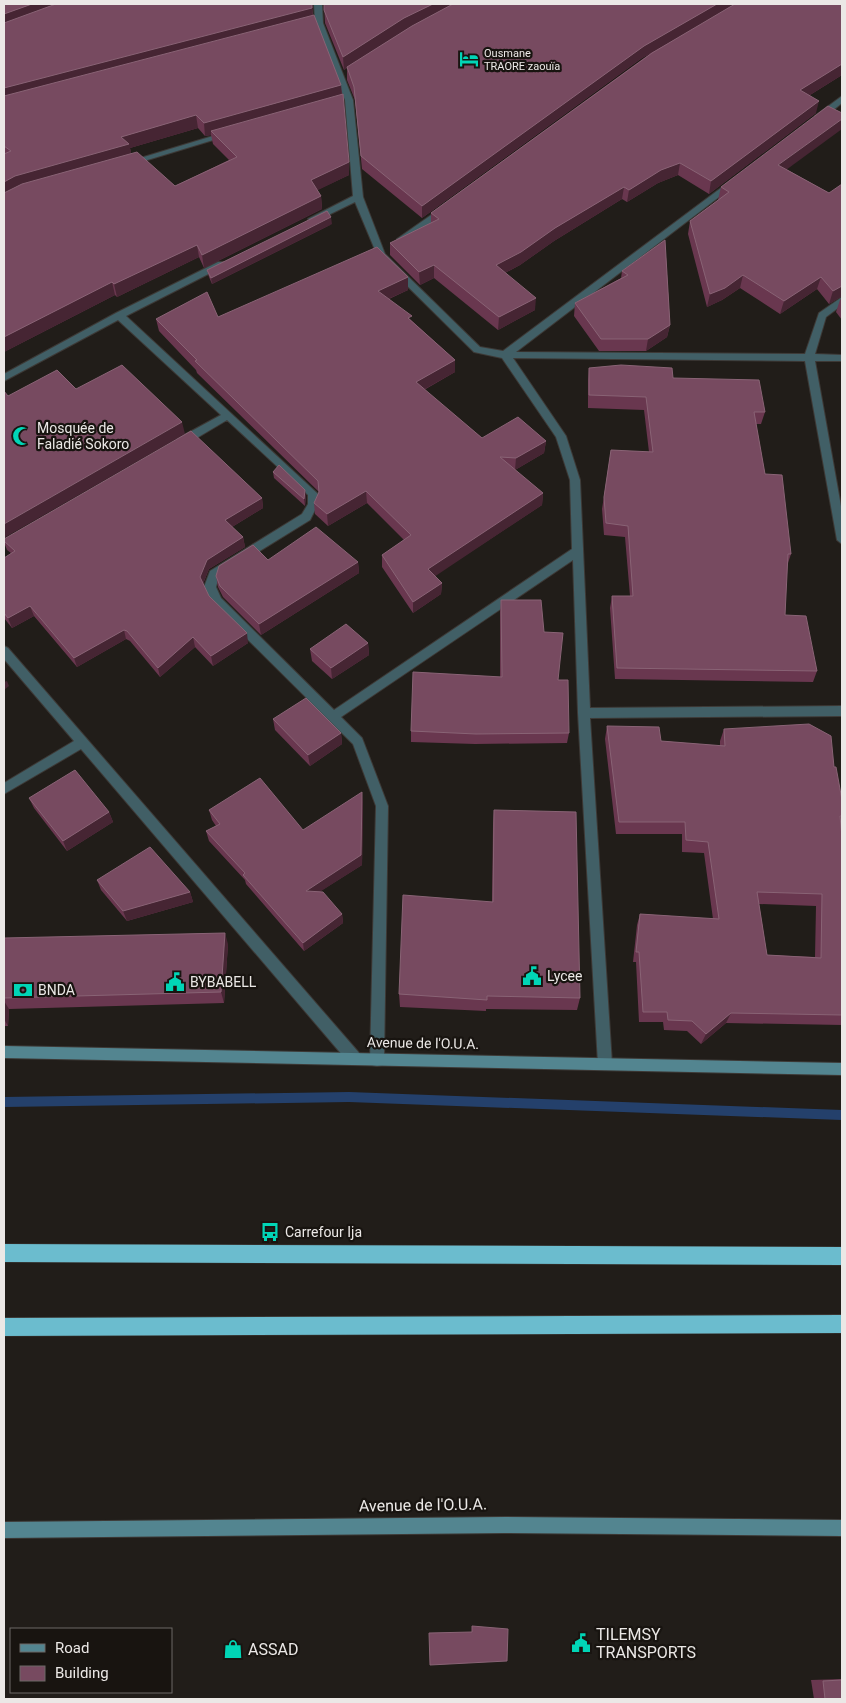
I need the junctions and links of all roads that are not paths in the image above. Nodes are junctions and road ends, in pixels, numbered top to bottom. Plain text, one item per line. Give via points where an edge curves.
1 (318, 4) edge
2 (842, 99) edge
3 (811, 123) edge
4 (243, 130) edge
5 (118, 166) edge
6 (740, 177) edge
7 (358, 197) junction
8 (453, 202) edge
9 (305, 223) edge
10 (381, 255) junction
11 (234, 258) edge
12 (842, 300) edge
13 (119, 315) junction
14 (505, 355) junction
15 (809, 358) junction
16 (842, 358) edge
17 (4, 378) edge
18 (228, 415) junction
19 (168, 450) edge
20 (842, 540) edge
21 (578, 551) junction
22 (4, 651) edge
23 (842, 711) edge
24 (584, 713) junction
25 (334, 716) junction
26 (82, 742) junction
27 (4, 789) edge
28 (4, 1052) edge
29 (355, 1059) junction
30 (376, 1060) junction
31 (605, 1064) junction
32 (842, 1069) edge
33 (4, 1254) edge
34 (842, 1256) edge
35 (842, 1324) edge
36 (4, 1327) edge
37 (842, 1528) edge
38 (4, 1530) edge

1 - 7 street via 314,24 346,74 344,101
2 - 3 street
4 - 5 street
6 - 14 street
7 - 9 street
7 - 10 street
8 - 10 street
10 - 14 street via 476,350
11 - 13 street
12 - 15 street via 822,314
13 - 17 street
13 - 18 street
14 - 15 street
14 - 21 street via 560,436 575,480
15 - 16 street
15 - 20 street
18 - 19 street
18 - 25 street via 313,494 313,504 306,518 214,574 210,587 216,601
21 - 24 street
21 - 25 street
22 - 26 street
23 - 24 street
24 - 31 street
25 - 30 street via 358,741 382,806
26 - 27 street
26 - 29 street
28 - 29 street, Avenue de l'O.U.A.
29 - 30 street, Avenue de l'O.U.A.
30 - 31 street, Avenue de l'O.U.A.
31 - 32 street, Avenue de l'O.U.A.
33 - 34 highway
35 - 36 highway
37 - 38 street, Avenue de l'O.U.A. via 504,1524

